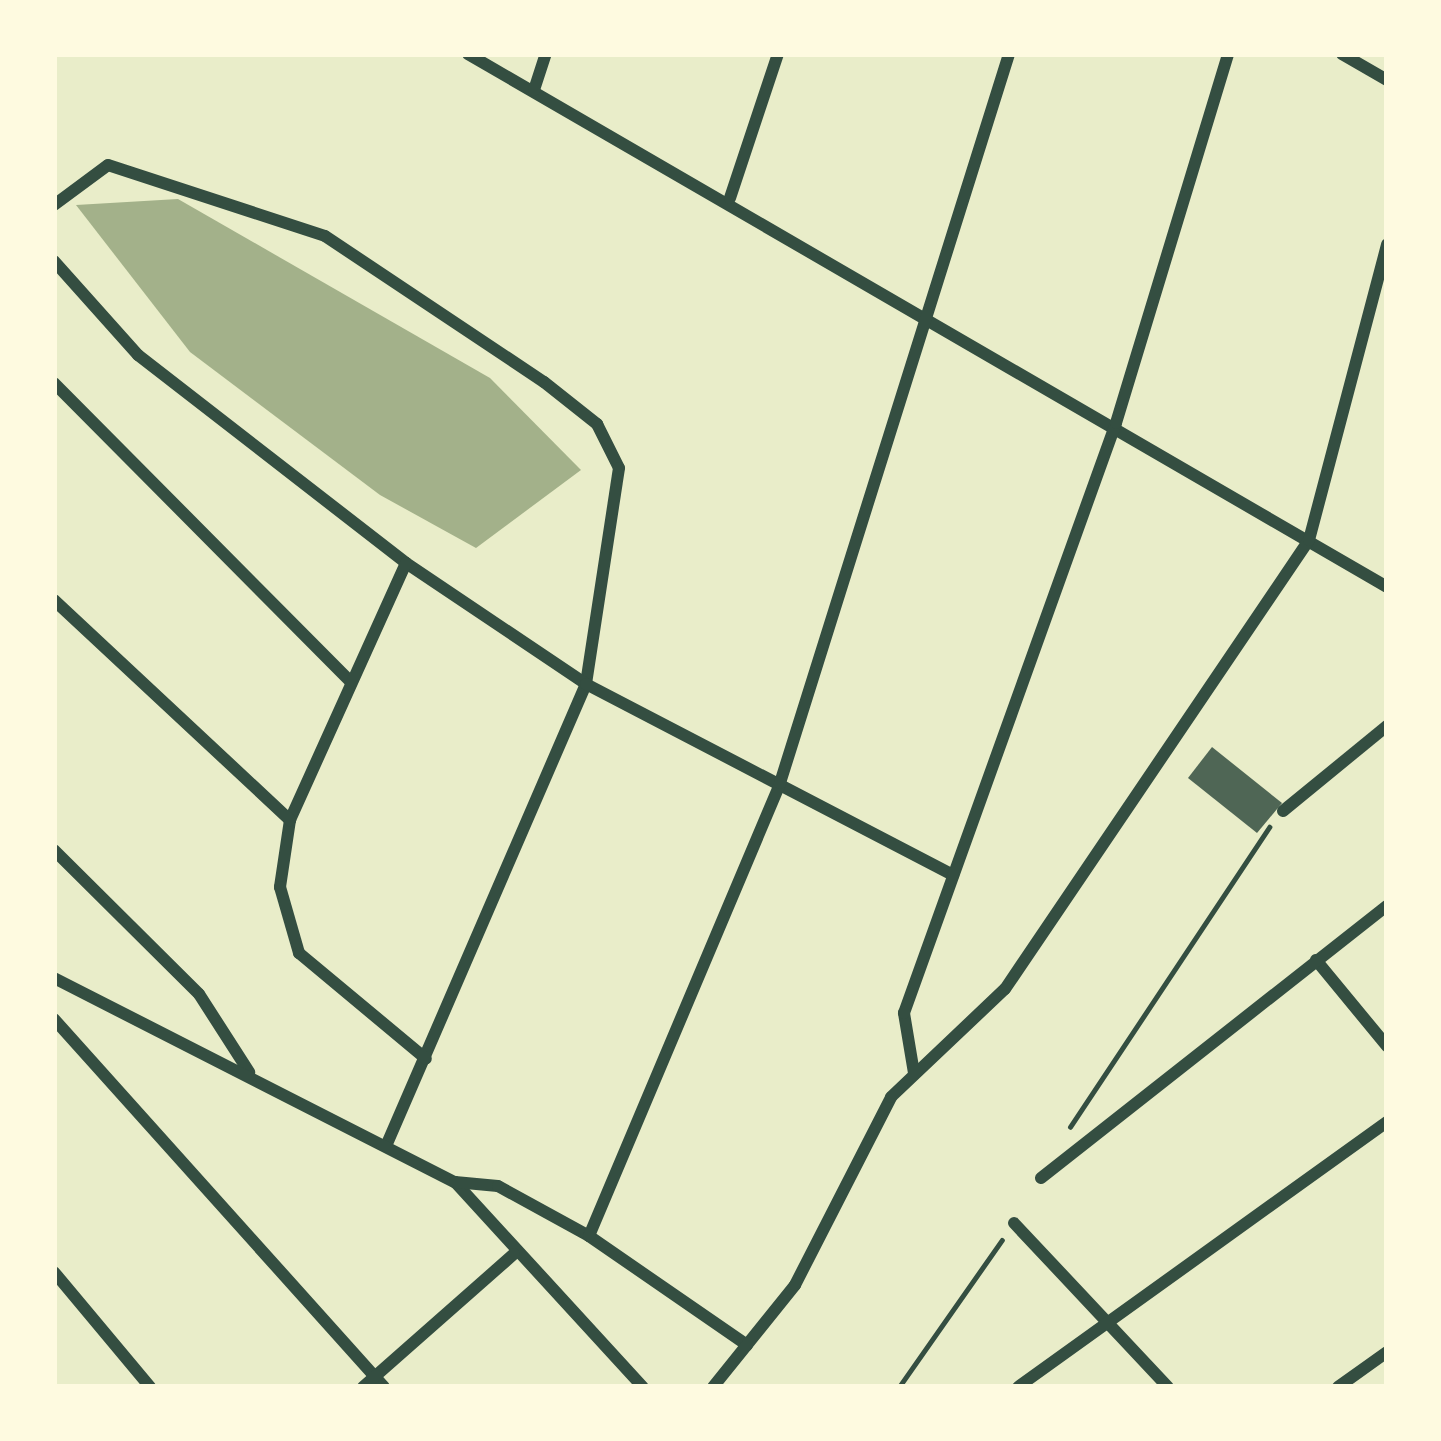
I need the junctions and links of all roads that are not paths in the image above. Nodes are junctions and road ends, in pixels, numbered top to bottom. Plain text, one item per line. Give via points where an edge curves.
1 (468, 54) edge
2 (546, 54) edge
3 (778, 54) edge
4 (1009, 54) edge
5 (1228, 54) edge
6 (1342, 54) edge
7 (1387, 80) edge
8 (534, 90) junction
9 (730, 197) junction
10 (54, 206) edge
11 (1387, 244) edge
12 (54, 261) edge
13 (926, 312) junction
14 (54, 383) edge
15 (1116, 423) junction
16 (1309, 540) junction
17 (406, 563) junction
18 (1387, 587) edge
19 (54, 601) edge
20 (351, 682) junction
21 (586, 684) junction
22 (1387, 726) edge
23 (780, 783) junction
24 (1283, 811) road end
25 (290, 820) junction
26 (54, 850) edge
27 (953, 875) junction
28 (1387, 906) edge
29 (1316, 960) junction
30 (54, 978) edge
31 (54, 1018) edge
32 (1387, 1046) edge
33 (426, 1058) junction
34 (914, 1073) junction
35 (253, 1078) junction
36 (1387, 1123) edge
37 (388, 1142) junction
38 (1041, 1178) dead end
39 (455, 1182) junction
40 (1014, 1223) road end
41 (589, 1236) junction
42 (514, 1254) junction
43 (54, 1272) edge
44 (1112, 1323) junction
45 (747, 1345) junction
46 (1387, 1352) edge
47 (374, 1384) edge
48 (150, 1387) edge
49 (643, 1387) edge
50 (713, 1387) edge
51 (1018, 1387) edge
52 (1168, 1387) edge
53 (1337, 1387) edge

1 - 8 street
2 - 8 street
3 - 9 street
4 - 13 street
5 - 15 street
6 - 7 street
8 - 9 street
9 - 13 street
10 - 21 street via 108,166 325,236 597,424 619,468
11 - 16 street
12 - 17 street via 138,355
13 - 15 street
13 - 23 street
14 - 20 street
15 - 16 street
15 - 27 street
16 - 18 street
16 - 34 street via 1006,989
17 - 20 street
17 - 21 street
19 - 25 street
20 - 25 street
21 - 23 street
21 - 33 street
22 - 24 street
23 - 27 street
23 - 41 street
25 - 33 street via 280,887 298,953
26 - 35 street via 199,994
27 - 34 street via 904,1013
28 - 29 street
29 - 32 street
29 - 38 street
30 - 35 street
31 - 47 street
33 - 37 street
34 - 45 street via 837,1185 795,1286
35 - 37 street
36 - 44 street
37 - 39 street
39 - 41 street via 498,1186
39 - 42 street
40 - 44 street
41 - 45 street
42 - 47 street
42 - 49 street
43 - 48 street
44 - 51 street
44 - 52 street
45 - 50 street
46 - 53 street

